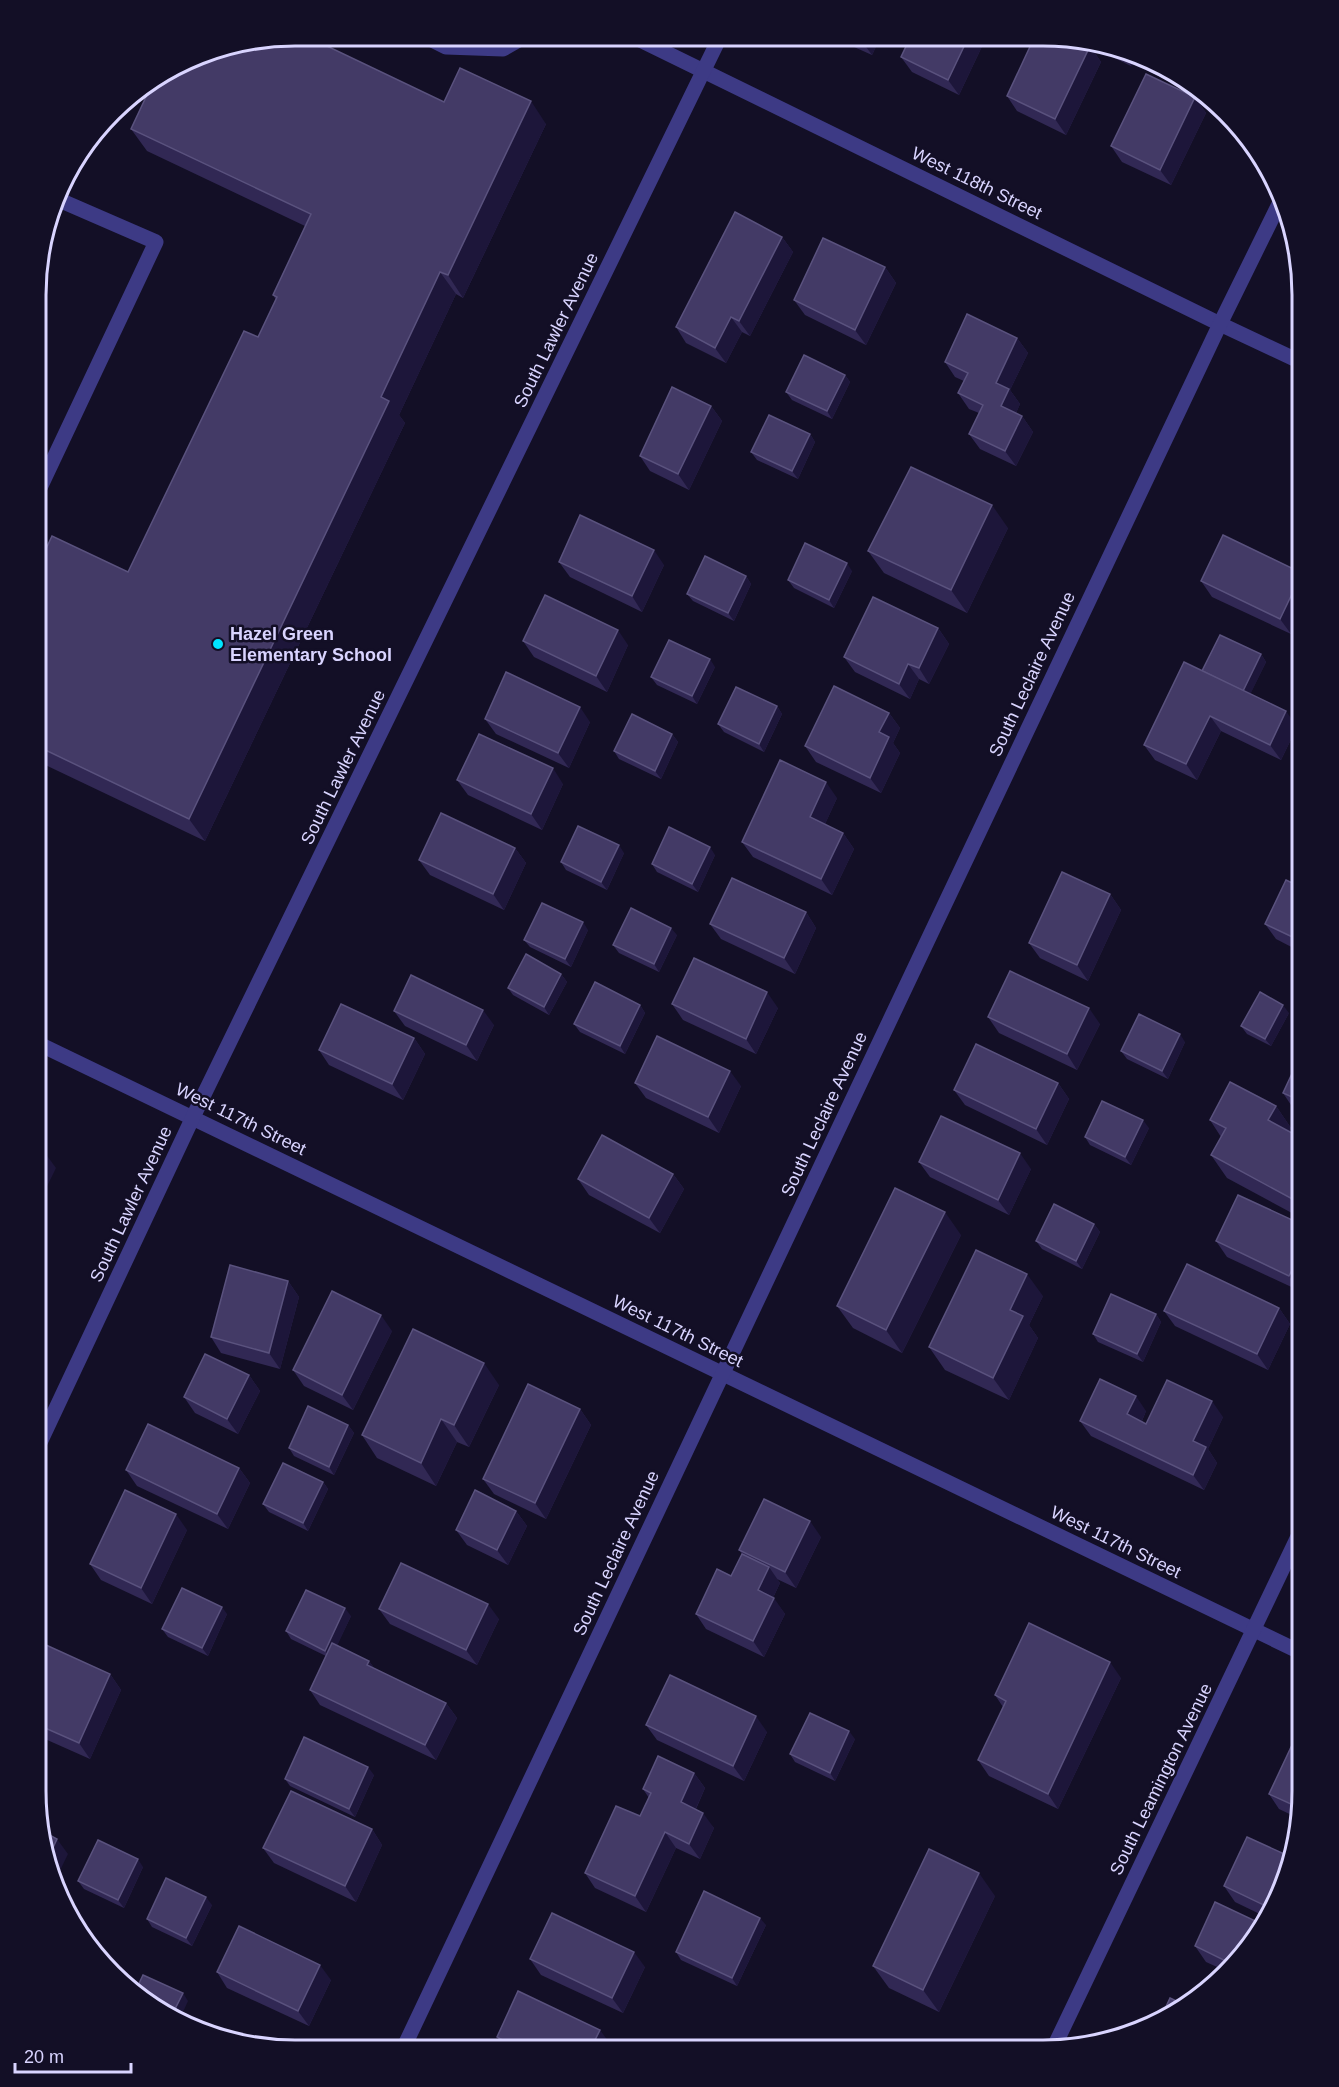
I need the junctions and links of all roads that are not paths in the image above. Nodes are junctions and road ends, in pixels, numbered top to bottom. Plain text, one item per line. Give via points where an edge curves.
1 (444, 46) edge
2 (508, 46) edge
3 (653, 46) edge
4 (716, 46) edge
5 (705, 71) junction
6 (64, 202) edge
7 (1277, 209) edge
8 (1220, 324) junction
9 (1292, 358) edge
10 (46, 475) edge
11 (46, 1047) edge
12 (193, 1117) junction
13 (723, 1374) junction
14 (46, 1430) edge
15 (1292, 1547) edge
16 (1253, 1630) junction
17 (1292, 1648) edge
18 (407, 2040) edge
19 (1057, 2040) edge

1 - 2 street
3 - 5 street, West 118th Street
4 - 5 street, South Lawler Avenue
5 - 8 street, West 118th Street
5 - 12 street, South Lawler Avenue
6 - 10 street via 156,242
7 - 8 street, South Leclaire Avenue
8 - 9 street, West 118th Street
8 - 13 street, South Leclaire Avenue
11 - 12 street, West 117th Street
12 - 13 street, West 117th Street
12 - 14 street, South Lawler Avenue
13 - 16 street, West 117th Street
13 - 18 street, South Leclaire Avenue
15 - 16 street, South Leamington Avenue
16 - 17 street, West 117th Street
16 - 19 street, South Leamington Avenue

